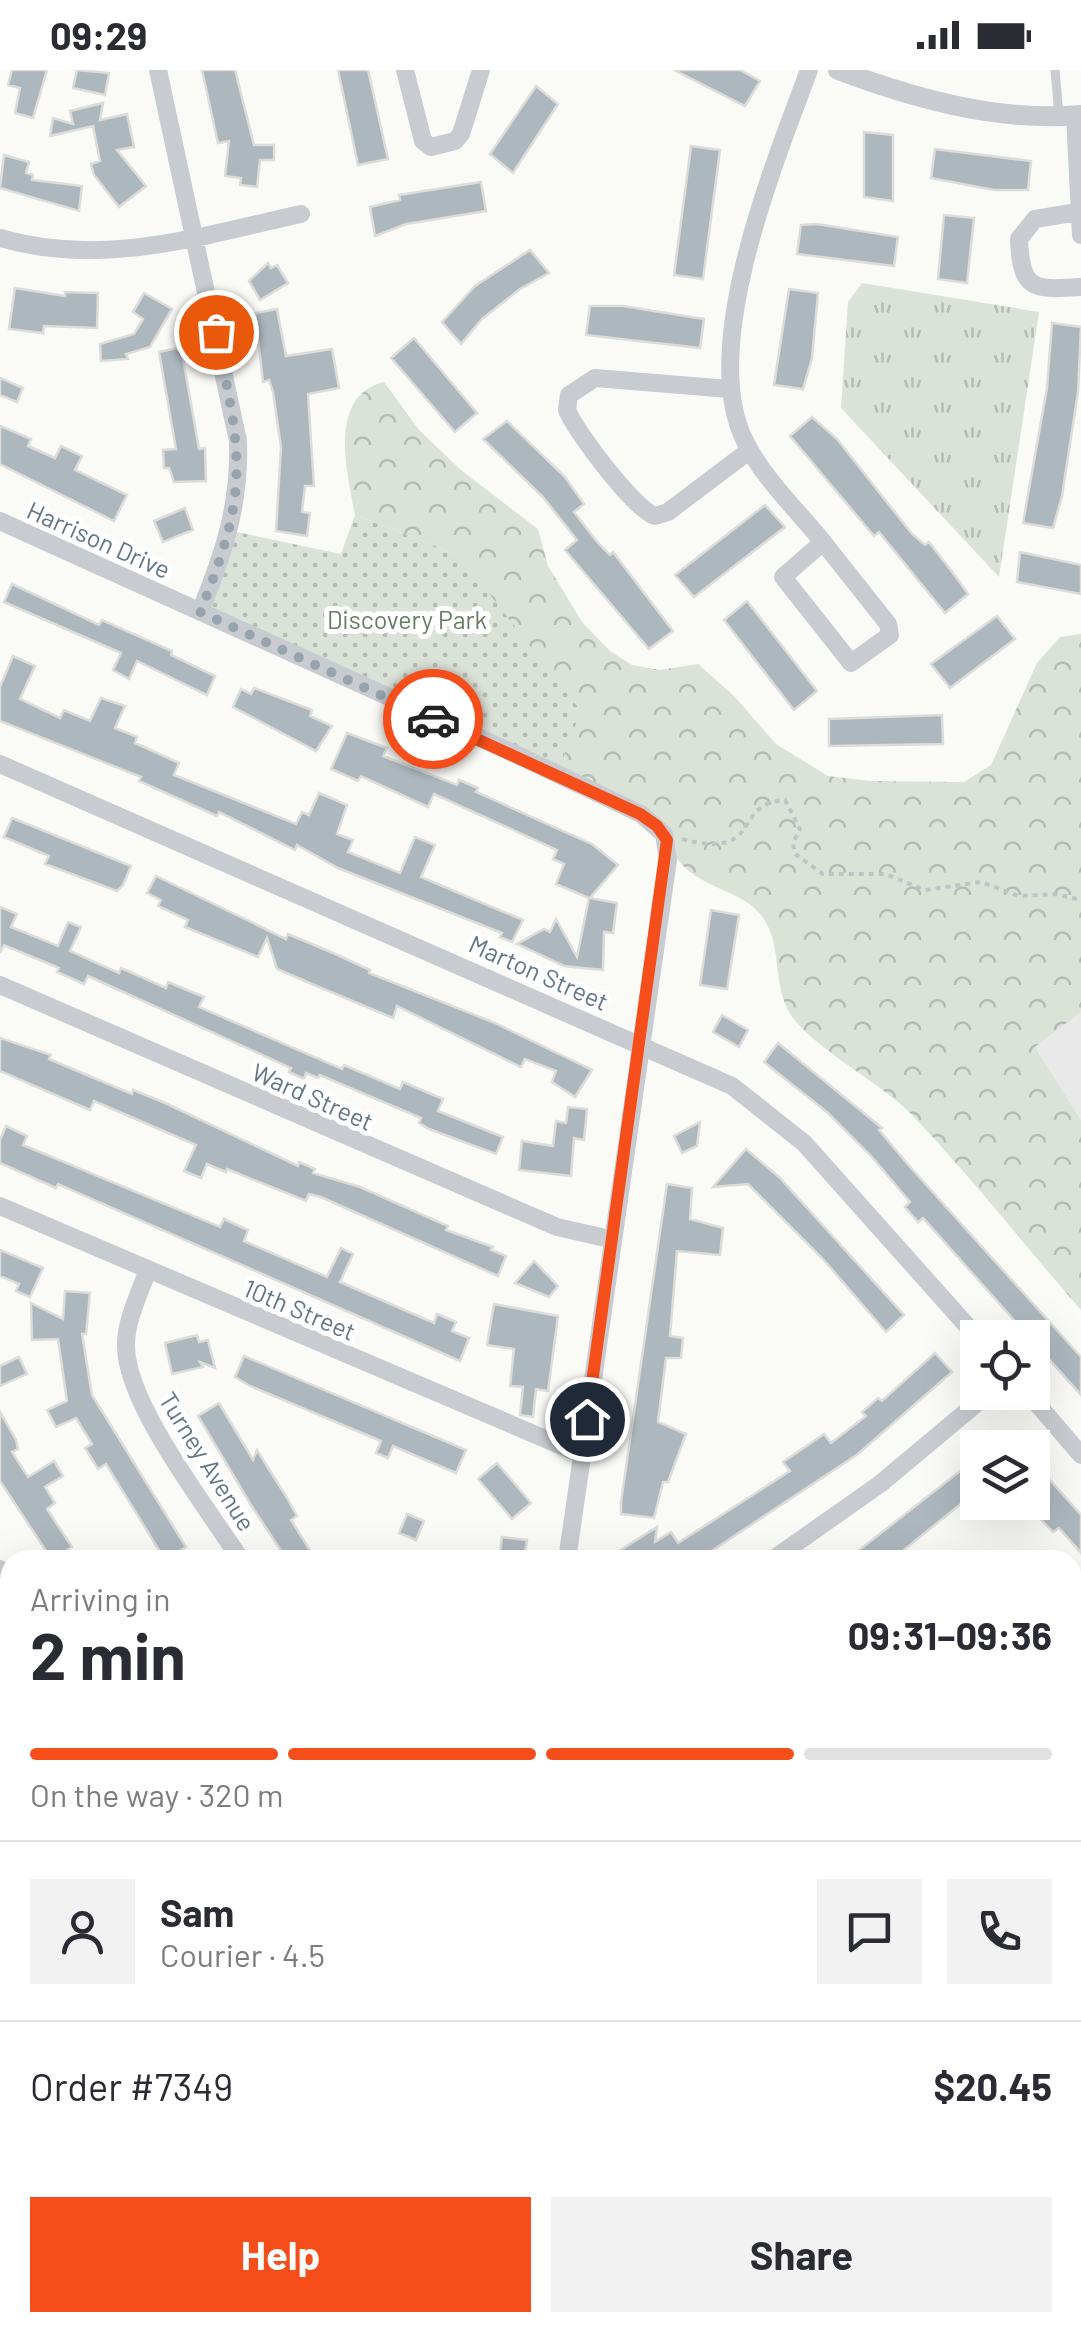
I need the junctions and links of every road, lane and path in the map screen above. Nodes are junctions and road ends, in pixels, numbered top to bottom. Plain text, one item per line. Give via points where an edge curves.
1 (158, 70) edge
2 (405, 70) edge
3 (482, 70) edge
4 (809, 70) edge
5 (838, 70) edge
6 (1055, 70) edge
7 (1072, 116) edge
8 (1078, 212) junction
9 (301, 214) dead end
10 (1081, 235) edge
11 (196, 237) junction
12 (0, 238) edge
13 (1081, 287) edge
14 (729, 389) junction
15 (750, 450) junction
16 (0, 521) edge
17 (823, 542) junction
18 (200, 612) junction
19 (0, 764) edge
20 (664, 834) junction
21 (1081, 900) edge
22 (0, 985) edge
23 (642, 1044) junction
24 (0, 1206) edge
25 (610, 1239) junction
26 (146, 1272) junction
27 (962, 1320) edge
28 (968, 1410) edge
29 (1042, 1410) edge
30 (583, 1454) junction
31 (1081, 1455) edge
32 (234, 1550) edge
33 (569, 1550) edge
34 (786, 1550) edge

1 - 11 street
2 - 3 street via 423,141 431,147 461,134
4 - 14 street via 750,249
5 - 7 street via 974,109
6 - 7 lane
7 - 8 street
8 - 10 street
8 - 13 street via 1036,219 1018,239 1028,282 1047,289
9 - 11 street
11 - 12 street via 108,253
11 - 18 street via 239,476 232,531
14 - 15 street
14 - 15 street via 595,378 569,395 567,410 648,514 668,512
15 - 17 street
16 - 18 street, Harrison Drive
17 - 17 street via 888,624 890,634 852,663 783,577
18 - 20 street, Harrison Drive via 524,758 640,814
19 - 23 street, Marton Street
20 - 21 path via 722,846 738,840 756,809 785,800 800,829 795,854 823,874 886,874 926,890 981,882 1019,896
20 - 23 street via 668,860
22 - 25 street, Ward Street via 557,1227
23 - 25 street
23 - 27 street, Marton Street via 732,1086 790,1129
24 - 26 street, 10th Street
25 - 30 street
26 - 30 street, 10th Street
26 - 32 street, Turney Avenue via 127,1328 129,1372 146,1412
28 - 34 street
29 - 31 street
30 - 33 street

